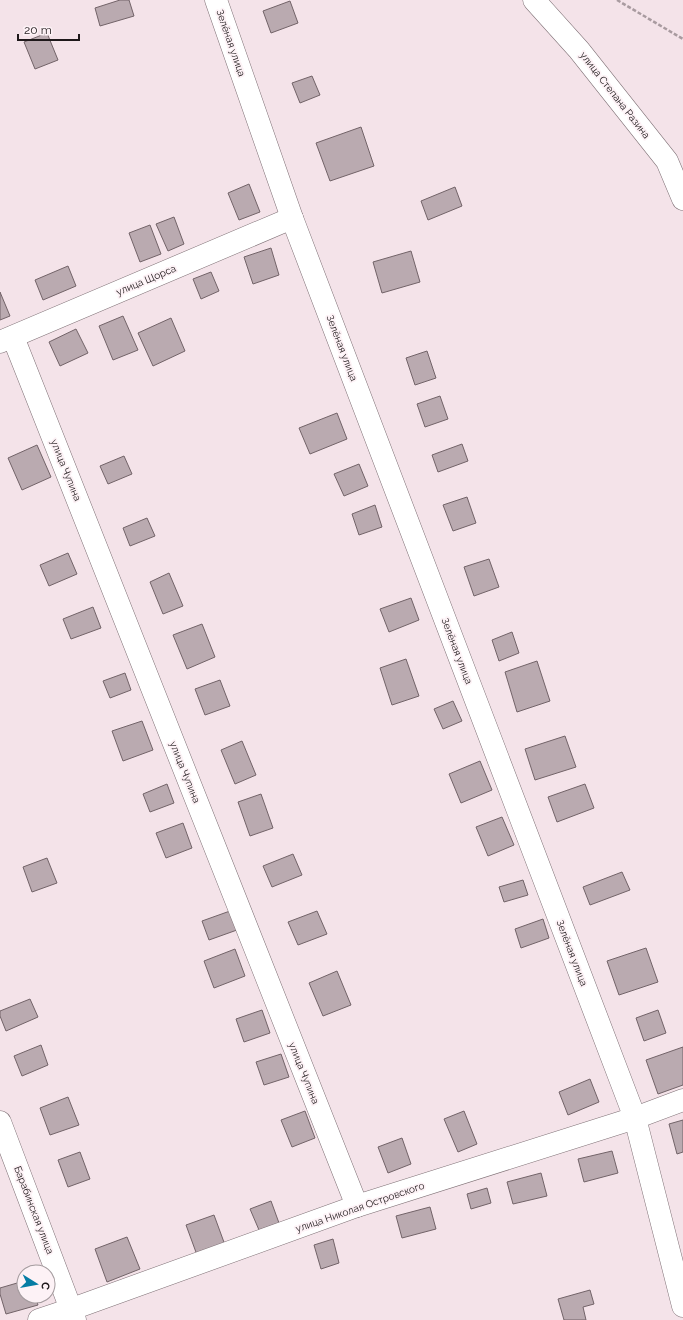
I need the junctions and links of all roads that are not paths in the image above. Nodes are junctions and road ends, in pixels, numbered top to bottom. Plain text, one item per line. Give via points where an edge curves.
1 (216, 0) edge
2 (534, 0) edge
3 (683, 199) edge
4 (292, 218) junction
5 (6, 340) edge
6 (683, 1100) edge
7 (635, 1118) junction
8 (0, 1122) edge
9 (357, 1206) junction
10 (683, 1306) edge
11 (74, 1315) edge
12 (40, 1320) edge

1 - 4 street, Зелёная улица
2 - 3 street, улица Степана Разина via 579,50 667,161
4 - 5 street, улица Щорса
4 - 7 street, Зелёная улица
5 - 9 street, улица Чупина
6 - 7 street, улица Николая Островского
7 - 9 street, улица Николая Островского
7 - 10 street, Зелёная улица
8 - 11 street, Барабинская улица
9 - 11 street, улица Николая Островского
11 - 12 street, улица Николая Островского

